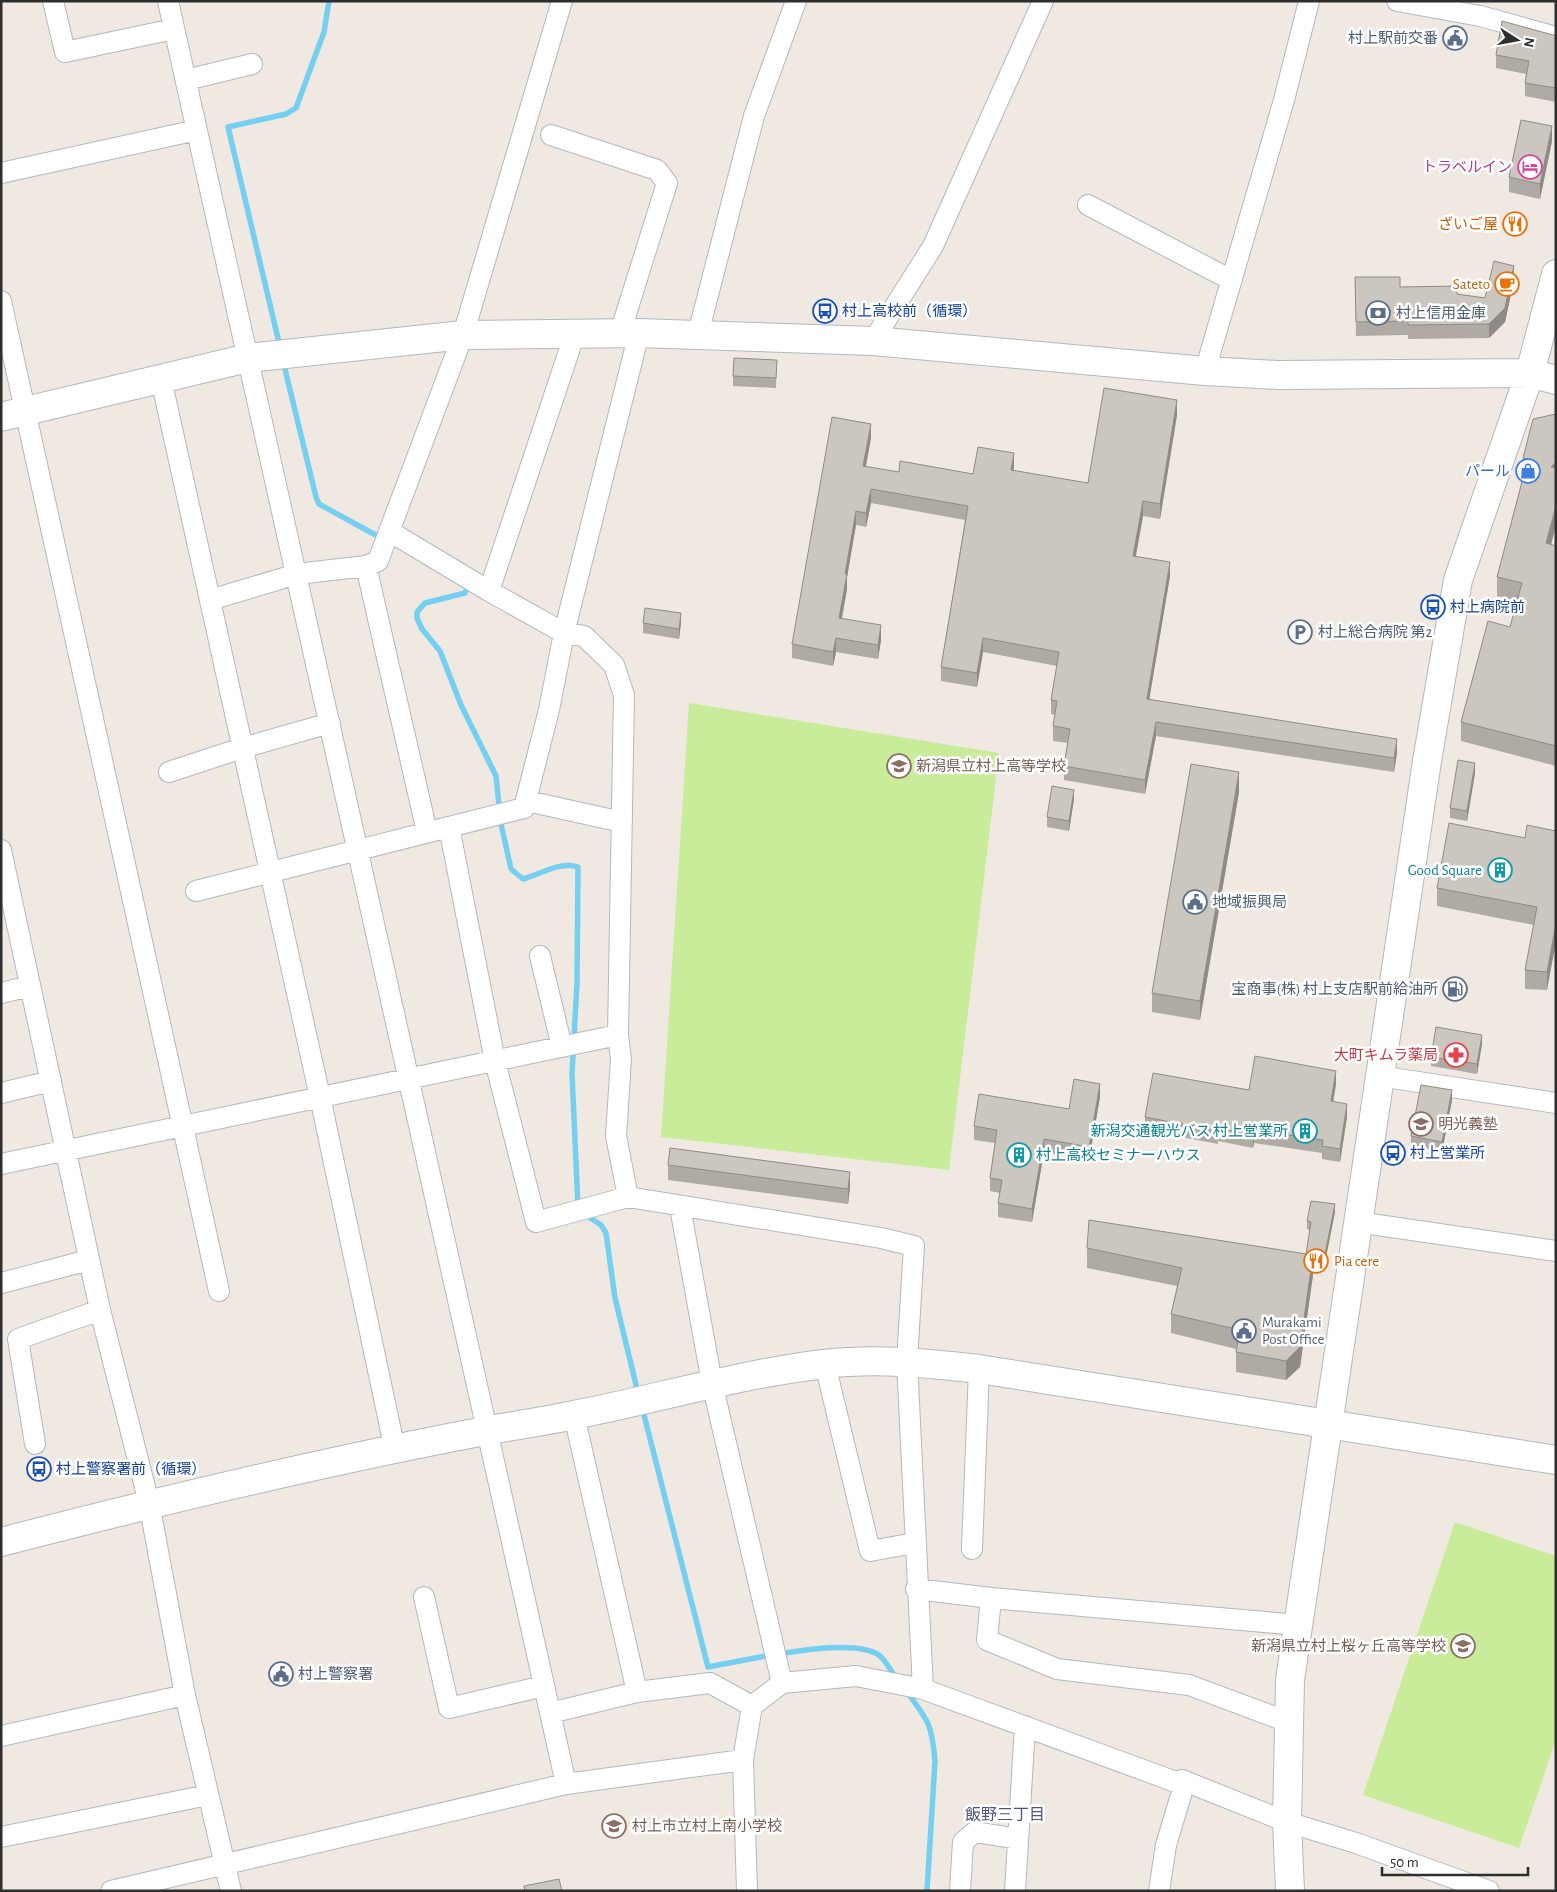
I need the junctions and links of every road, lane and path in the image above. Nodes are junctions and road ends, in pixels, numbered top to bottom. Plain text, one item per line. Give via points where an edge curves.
1 (53, 1) edge
2 (168, 1) edge
3 (562, 1) edge
4 (796, 1) edge
5 (1043, 1) edge
6 (1309, 1) edge
7 (1396, 1) edge
8 (174, 29) junction
9 (1556, 37) edge
10 (252, 64) dead end
11 (186, 80) junction
12 (197, 130) junction
13 (551, 135) dead end
14 (1, 174) edge
15 (1088, 205) dead end
16 (1556, 274) edge
17 (1232, 280) junction
18 (1, 301) edge
19 (629, 333) junction
20 (575, 334) junction
21 (698, 334) junction
22 (463, 335) junction
23 (873, 341) junction
24 (248, 358) junction
25 (1205, 371) junction
26 (1530, 372) junction
27 (161, 379) junction
28 (1556, 380) edge
29 (14, 414) edge
30 (389, 530) junction
31 (366, 566) junction
32 (297, 574) junction
33 (489, 591) junction
34 (210, 600) junction
35 (564, 633) junction
36 (330, 723) junction
37 (242, 748) junction
38 (169, 772) dead end
39 (527, 801) junction
40 (622, 822) junction
41 (449, 826) junction
42 (427, 832) junction
43 (358, 849) junction
44 (1, 850) edge
45 (270, 871) junction
46 (4, 879) edge
47 (196, 890) dead end
48 (540, 956) dead end
49 (30, 986) junction
50 (1, 993) edge
51 (618, 1035) junction
52 (562, 1047) junction
53 (495, 1060) junction
54 (1380, 1076) junction
55 (409, 1078) junction
56 (51, 1081) junction
57 (1, 1093) edge
58 (320, 1096) junction
59 (1556, 1103) edge
60 (182, 1126) junction
61 (66, 1150) junction
62 (1, 1164) edge
63 (628, 1197) junction
64 (680, 1207) junction
65 (1357, 1222) junction
66 (1556, 1251) edge
67 (89, 1260) junction
68 (1, 1283) edge
69 (219, 1291) dead end
70 (100, 1310) junction
71 (907, 1361) junction
72 (825, 1364) junction
73 (979, 1369) junction
74 (712, 1383) junction
75 (574, 1415) junction
76 (1328, 1422) junction
77 (488, 1430) junction
78 (35, 1444) dead end
79 (395, 1450) junction
80 (1556, 1460) edge
81 (149, 1503) junction
82 (1, 1542) edge
83 (915, 1543) junction
84 (972, 1549) dead end
85 (916, 1589) junction
86 (424, 1597) dead end
87 (991, 1598) junction
88 (1299, 1625) junction
89 (782, 1683) junction
90 (544, 1686) junction
91 (922, 1689) junction
92 (637, 1692) junction
93 (185, 1695) junction
94 (752, 1706) junction
95 (550, 1713) junction
96 (1288, 1722) junction
97 (1025, 1726) junction
98 (1, 1736) edge
99 (743, 1760) junction
100 (566, 1784) junction
101 (1184, 1785) junction
102 (208, 1795) junction
103 (1286, 1822) junction
104 (1, 1837) edge
105 (1018, 1839) junction
106 (225, 1865) junction
107 (112, 1891) edge
108 (231, 1891) edge
109 (747, 1891) edge
110 (960, 1891) edge
111 (1015, 1891) edge
112 (1159, 1891) edge
113 (1290, 1891) edge
114 (1489, 1891) edge

1 - 8 street via 65,52
2 - 8 street
3 - 22 street
4 - 21 street via 754,116
5 - 23 street via 933,246
6 - 17 street
7 - 9 street via 1480,16
8 - 11 street
10 - 11 street
11 - 12 street
12 - 14 street
12 - 24 street
13 - 19 street via 657,170 667,183
15 - 17 street
16 - 26 street
17 - 25 street
18 - 29 street
19 - 20 street
19 - 21 street
19 - 35 street
20 - 22 street
20 - 33 street
21 - 23 street
22 - 24 street
22 - 30 street
23 - 25 street
24 - 27 street
24 - 32 street
25 - 26 street via 1278,375
26 - 28 street
26 - 54 street via 1458,580 1427,761
27 - 29 street
27 - 34 street
29 - 60 street
30 - 31 street via 378,561
30 - 33 street
31 - 32 street
31 - 42 street
32 - 34 street
32 - 36 street
33 - 35 street
34 - 37 street
35 - 39 street
35 - 40 street via 584,636 597,646 614,665 624,695
36 - 37 street
36 - 43 street
37 - 38 street
37 - 45 street
39 - 40 street
39 - 41 street via 524,808
40 - 51 street
41 - 42 street
41 - 53 street
42 - 43 street
43 - 45 street
43 - 55 street
44 - 46 street
45 - 47 street
45 - 58 street
46 - 49 street
48 - 52 street
49 - 50 street
49 - 56 street
51 - 52 street
51 - 63 street via 621,1059 616,1136
52 - 53 street
53 - 55 street
53 - 63 street via 536,1222
54 - 59 street
54 - 65 street
55 - 58 street
55 - 77 street
56 - 57 street
56 - 61 street
58 - 60 street
58 - 79 street
60 - 61 street
60 - 69 street
61 - 62 street
61 - 67 street
63 - 64 street
64 - 71 street via 914,1246
64 - 74 street
65 - 66 street
65 - 76 street
67 - 68 street
67 - 70 street
70 - 78 street via 18,1339
70 - 81 street
71 - 72 street
71 - 73 street
71 - 83 street
72 - 74 street
72 - 83 street via 870,1551
73 - 76 street
73 - 84 street
74 - 75 street
74 - 89 street
75 - 77 street
75 - 92 street
76 - 80 street
76 - 88 street
77 - 79 street
77 - 90 street
79 - 81 street
81 - 82 street
81 - 93 street
83 - 85 street
85 - 87 street
85 - 91 street
86 - 90 street via 449,1708
87 - 88 street
87 - 96 street via 987,1640 1057,1669 1189,1685
88 - 96 street via 1290,1680
89 - 91 street via 856,1676
89 - 94 street
90 - 95 street
91 - 97 street
92 - 94 street via 710,1683
92 - 95 street
93 - 98 street
93 - 102 street
94 - 99 street
95 - 100 street
96 - 103 street
97 - 101 street
97 - 105 street
99 - 100 street
99 - 109 street
100 - 106 street
101 - 103 street via 1182,1780
101 - 112 street via 1166,1845
102 - 104 street
102 - 106 street
103 - 113 street
103 - 114 street via 1356,1843
105 - 110 street via 974,1832 963,1842
105 - 111 street
106 - 107 street
106 - 108 street

